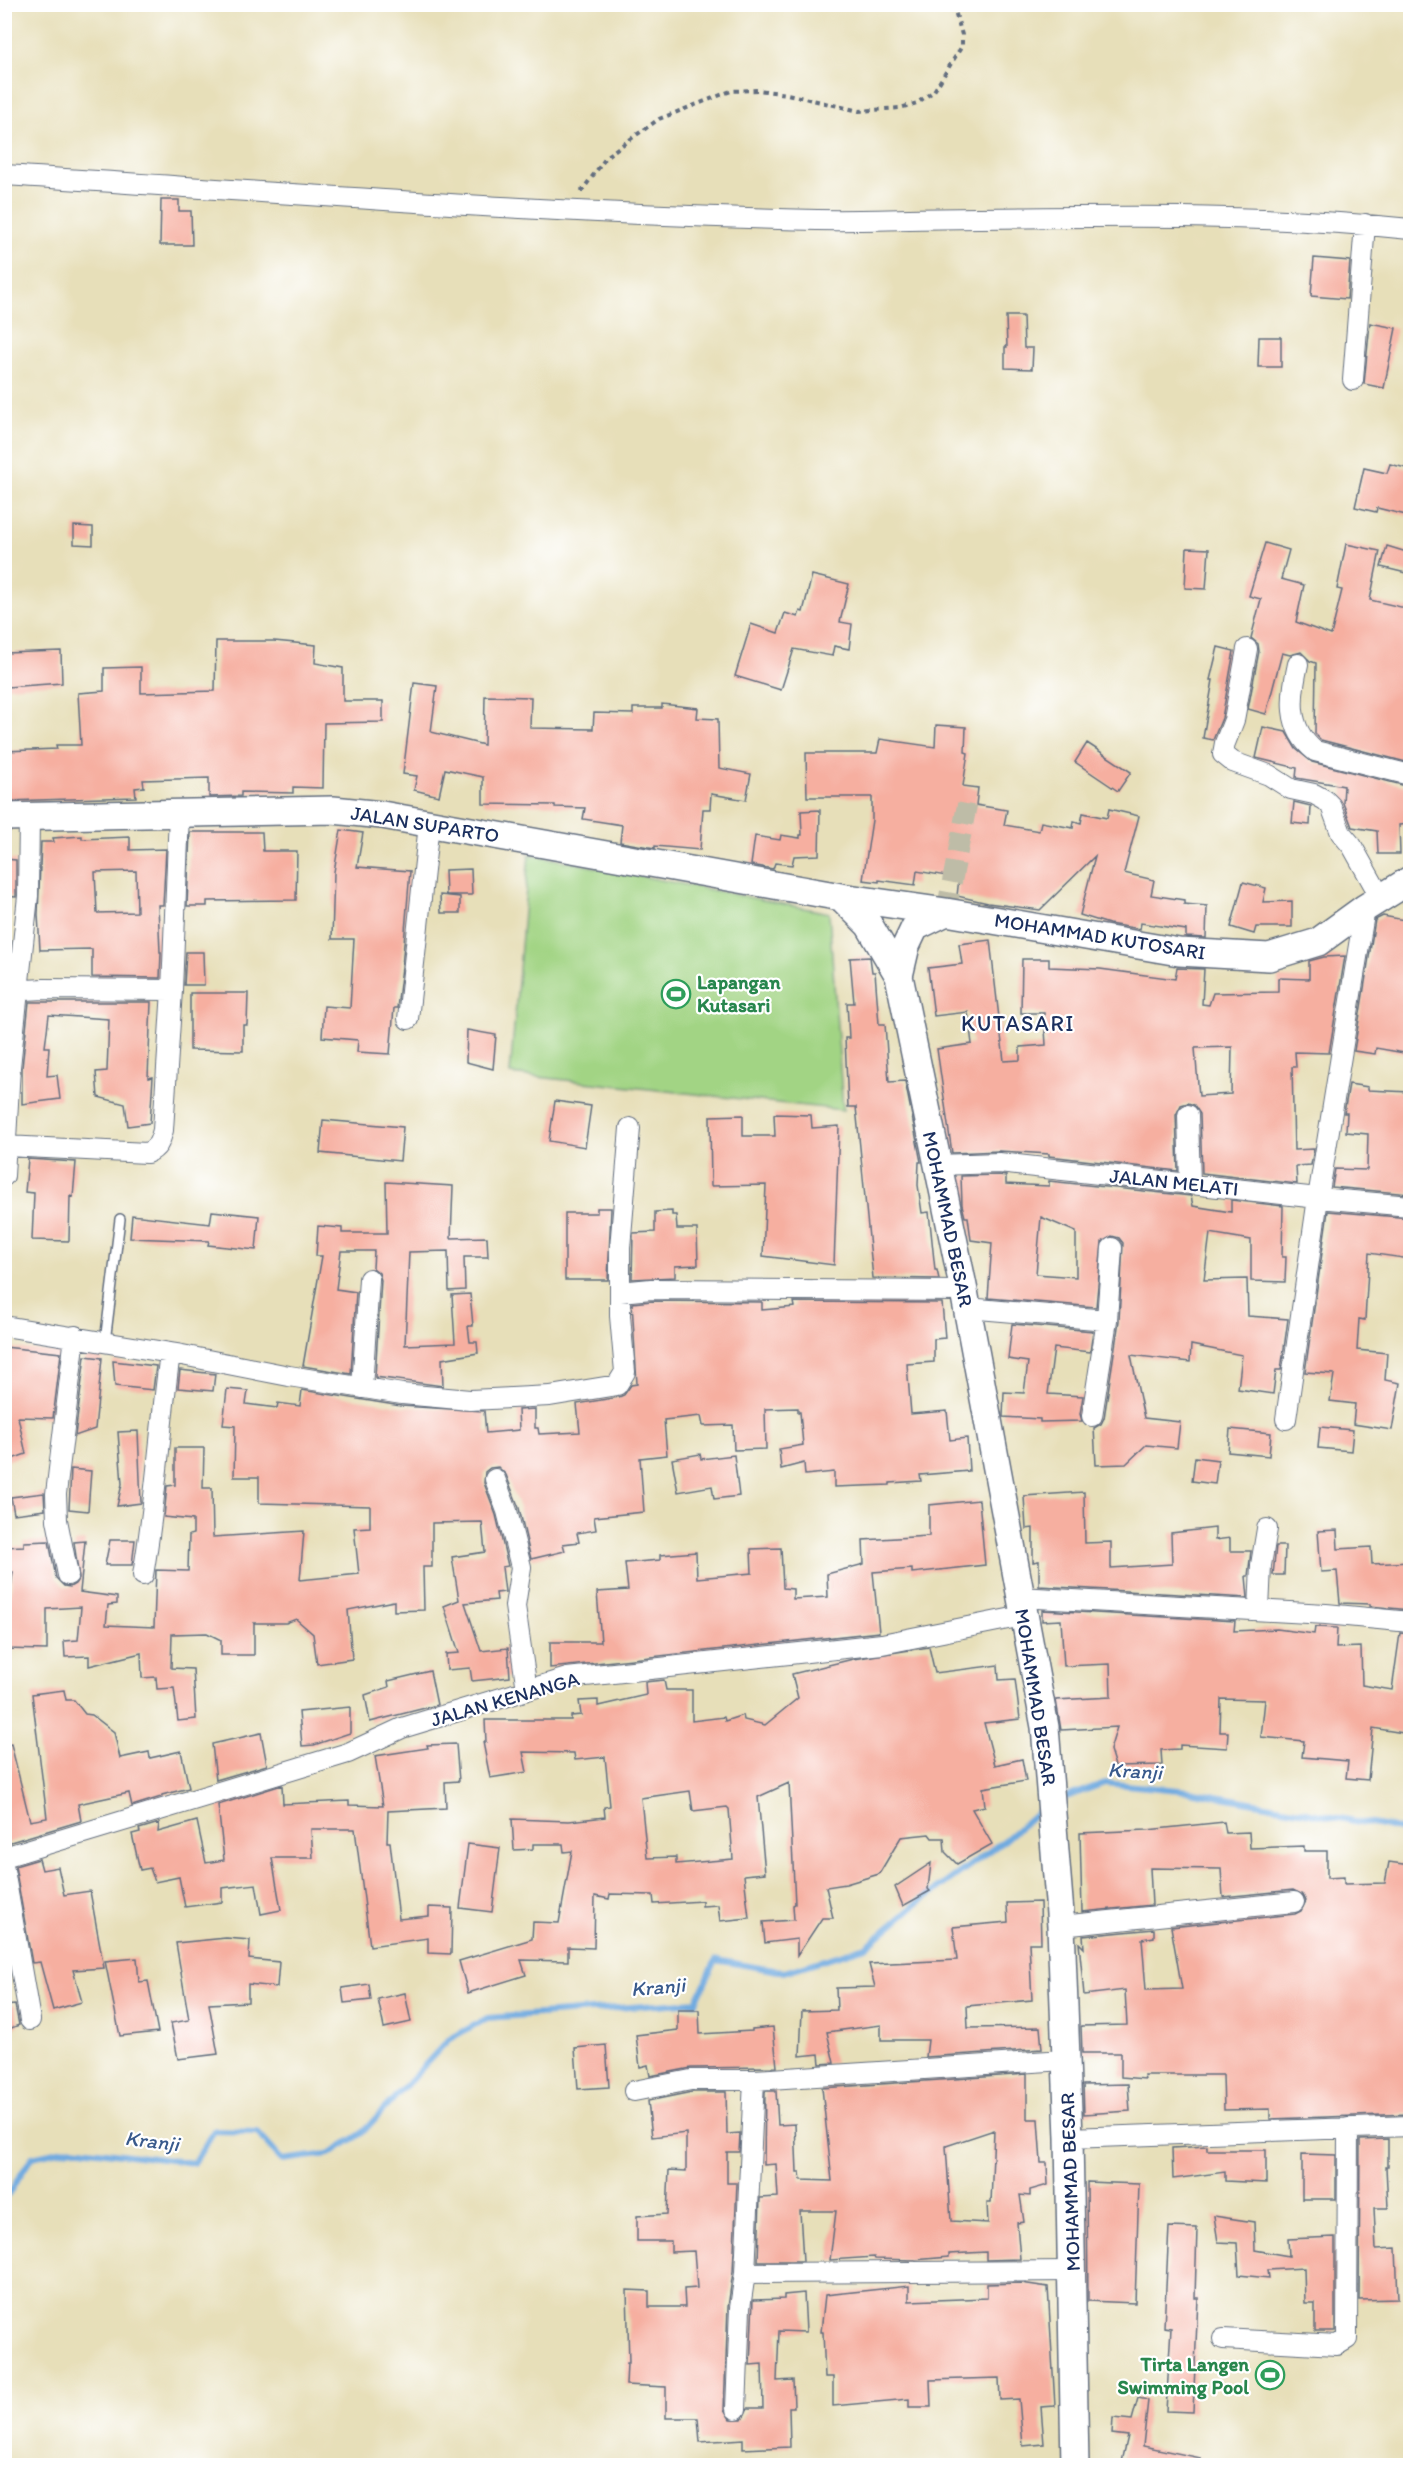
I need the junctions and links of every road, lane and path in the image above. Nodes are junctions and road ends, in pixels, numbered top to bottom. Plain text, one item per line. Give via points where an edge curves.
1 (952, 4) edge
2 (4, 175) edge
3 (568, 210) junction
4 (1365, 224) junction
5 (1410, 229) edge
6 (1353, 380) dead end
7 (1247, 649) dead end
8 (1298, 664) dead end
9 (1410, 775) edge
10 (179, 814) junction
11 (17, 817) edge
12 (429, 824) junction
13 (1410, 880) edge
14 (841, 897) junction
15 (1373, 903) junction
16 (946, 912) junction
17 (899, 976) junction
18 (11, 990) edge
19 (172, 990) junction
20 (408, 1018) dead end
21 (1188, 1115) dead end
22 (630, 1128) dead end
23 (6, 1146) edge
24 (937, 1165) junction
25 (4, 1176) edge
26 (1190, 1184) junction
27 (1318, 1198) junction
28 (1410, 1206) edge
29 (120, 1219) dead end
30 (1112, 1248) dead end
31 (369, 1279) dead end
32 (620, 1292) junction
33 (966, 1299) junction
34 (1107, 1320) junction
35 (4, 1326) edge
36 (75, 1336) junction
37 (105, 1342) junction
38 (170, 1353) junction
39 (362, 1388) junction
40 (1092, 1416) dead end
41 (1286, 1419) dead end
42 (495, 1479) dead end
43 (1267, 1529) dead end
44 (68, 1575) dead end
45 (143, 1575) dead end
46 (1021, 1607) junction
47 (1259, 1610) junction
48 (1410, 1622) edge
49 (527, 1690) junction
50 (4, 1857) edge
51 (4, 1870) edge
52 (1294, 1902) dead end
53 (1061, 1926) junction
54 (30, 2020) dead end
55 (1065, 2060) junction
56 (754, 2080) junction
57 (634, 2091) dead end
58 (1410, 2126) edge
59 (1348, 2128) junction
60 (1070, 2138) junction
61 (1073, 2271) junction
62 (745, 2273) junction
63 (1223, 2339) dead end
64 (736, 2409) dead end
65 (1075, 2466) edge

1 - 3 path via 962,46 934,91 917,104 859,111 787,94 730,92 659,119 608,155
2 - 3 street
3 - 4 street via 819,220 1251,217
4 - 5 street
4 - 6 street
7 - 15 street via 1234,720 1223,754 1291,789 1325,800 1352,846
8 - 9 street via 1292,693 1293,716 1310,747
10 - 11 street, JALAN SUPARTO
10 - 12 street, JALAN SUPARTO via 333,810
10 - 19 street
11 - 18 street via 28,896
12 - 14 street, JALAN SUPARTO
12 - 20 street
13 - 15 street, MOHAMMAD KUTOSARI
14 - 16 street, MOHAMMAD KUTOSARI
14 - 17 street via 869,925
15 - 16 street, MOHAMMAD KUTOSARI via 1318,942 1269,957 1179,952
15 - 27 street
16 - 17 street via 915,927
17 - 24 street, MOHAMMAD BESAR
18 - 19 street
18 - 23 street
19 - 23 street via 163,1130 156,1149 147,1153
21 - 26 street
22 - 32 street
23 - 25 street
24 - 26 street, JALAN MELATI via 999,1163
24 - 33 street, MOHAMMAD BESAR
26 - 27 street, JALAN MELATI
27 - 28 street, JALAN MELATI
27 - 41 street
29 - 37 lane
30 - 34 street
31 - 39 street
32 - 33 street via 643,1289
32 - 39 street via 625,1372 617,1385 549,1396 470,1400
33 - 34 street
33 - 46 street, MOHAMMAD BESAR
34 - 40 street
35 - 36 street
36 - 37 street
36 - 44 street via 56,1494
37 - 38 street
38 - 39 street
38 - 45 street
42 - 49 street via 521,1567 515,1606
43 - 47 street
46 - 47 street, JALAN KENANGA
46 - 49 street, JALAN KENANGA via 882,1644 567,1677
46 - 53 street, MOHAMMAD BESAR via 1045,1727
47 - 48 street, JALAN KENANGA
49 - 50 street, JALAN KENANGA via 402,1728 348,1753
51 - 54 street
52 - 53 street
53 - 55 street, MOHAMMAD BESAR
55 - 56 street
55 - 60 street, MOHAMMAD BESAR
56 - 57 street via 691,2080
56 - 62 street
58 - 59 street
59 - 60 street
59 - 63 street via 1347,2339 1337,2345
60 - 61 street, MOHAMMAD BESAR
61 - 62 street
61 - 65 street, MOHAMMAD BESAR
62 - 64 street

